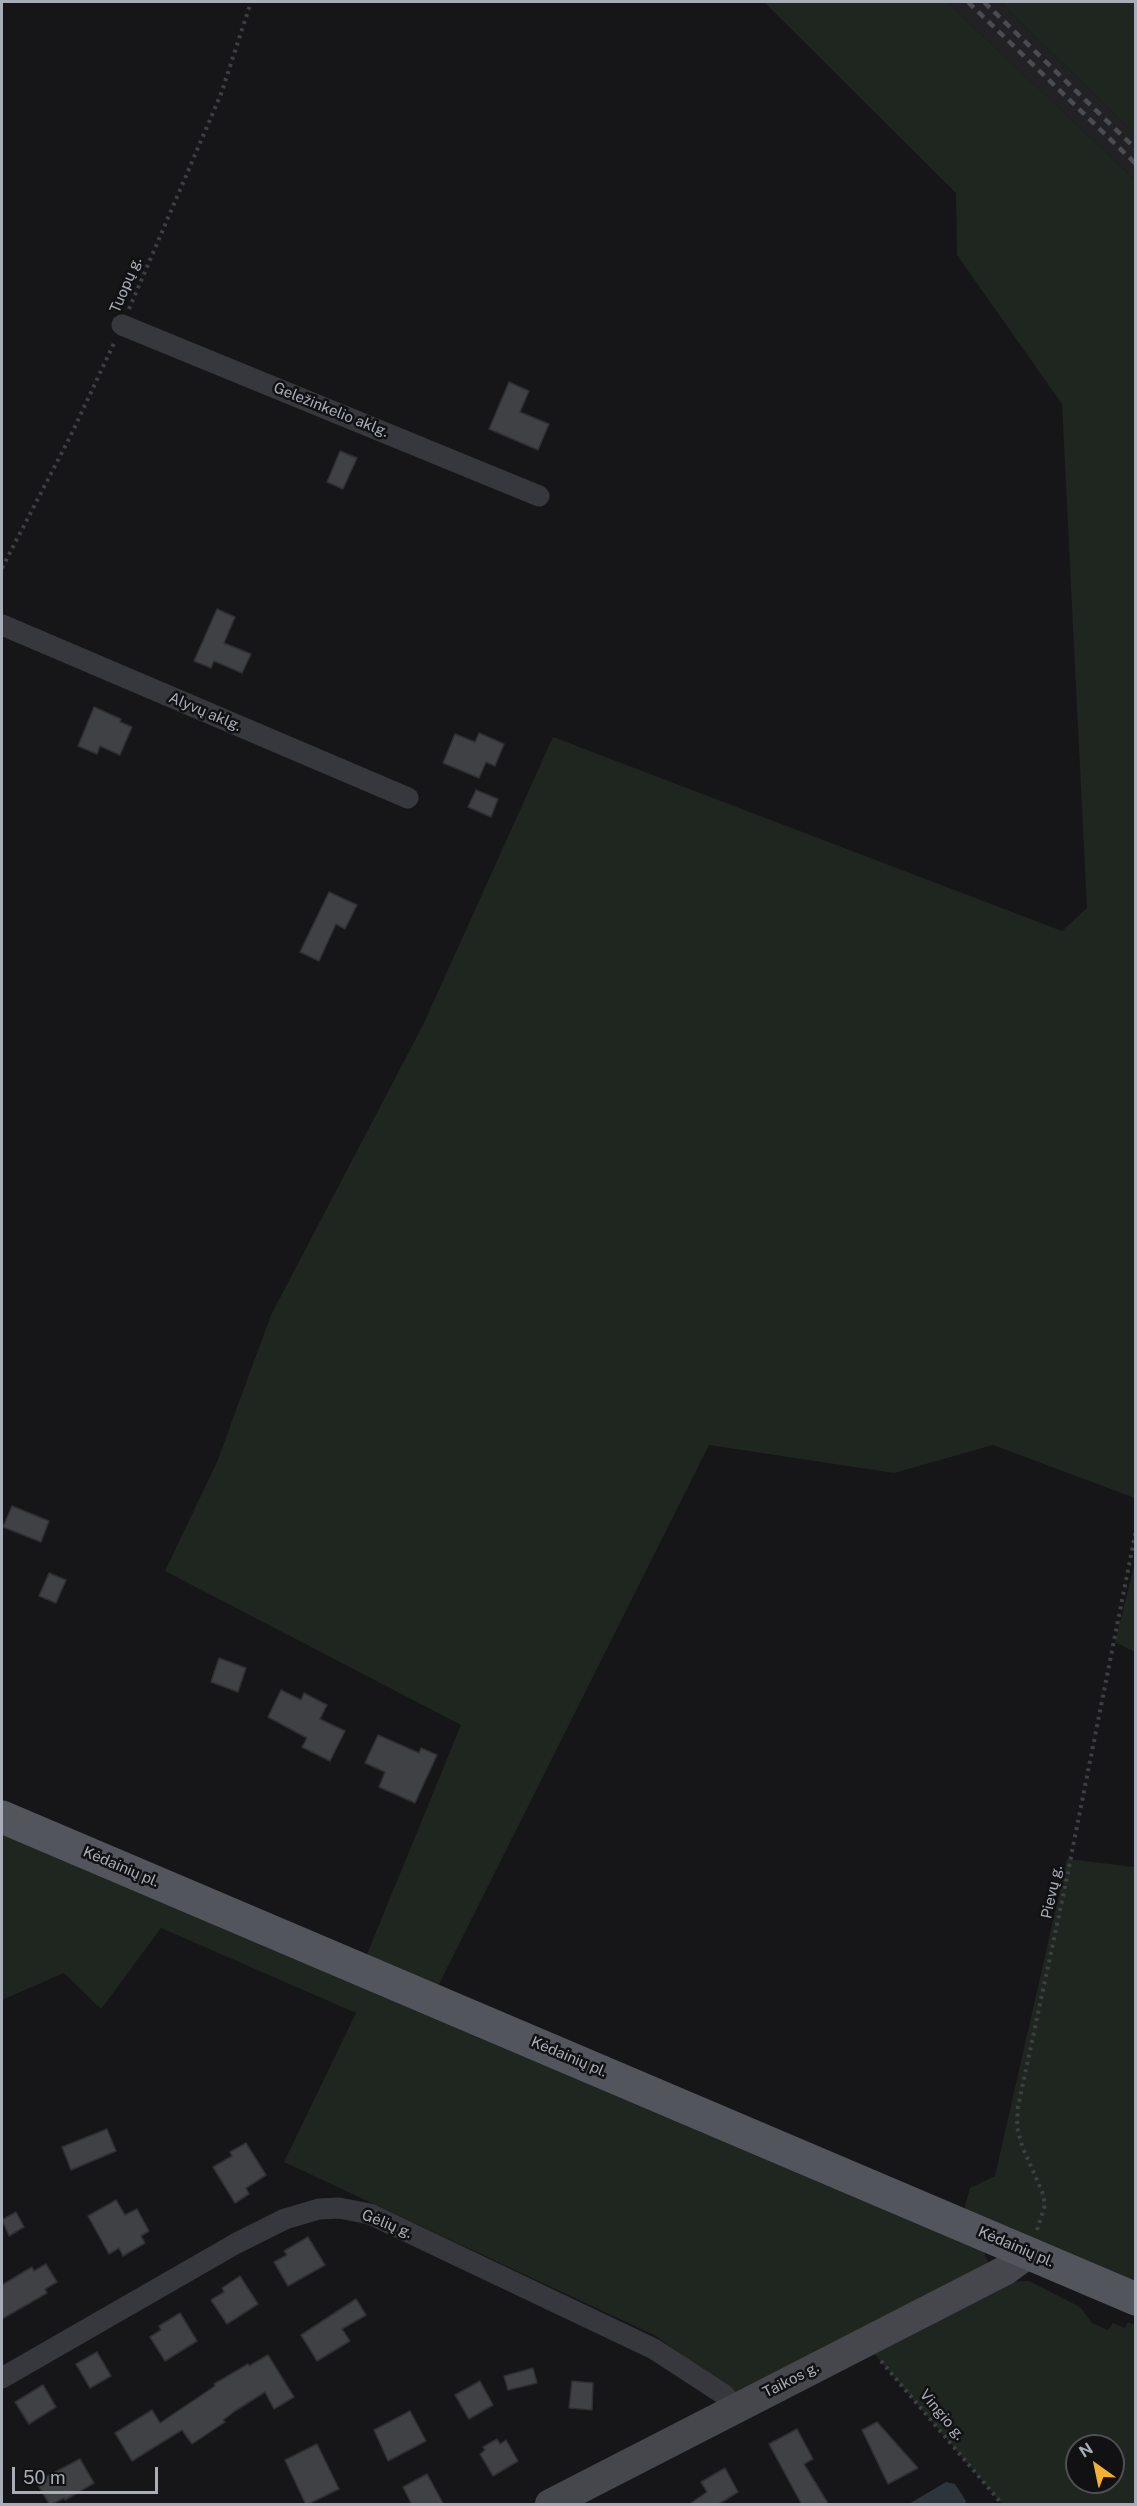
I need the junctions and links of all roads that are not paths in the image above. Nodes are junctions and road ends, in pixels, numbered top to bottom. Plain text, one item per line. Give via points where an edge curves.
1 (122, 325) road end
2 (539, 496) dead end
3 (2, 625) edge
4 (408, 798) dead end
5 (2, 1817) edge
6 (1029, 2253) junction
7 (1136, 2298) edge
8 (2, 2379) edge
9 (736, 2408) junction
10 (550, 2505) edge

1 - 2 street, Geležinkelio aklg.
3 - 4 street, Alyvų aklg.
5 - 6 main road, Kėdainių pl.
6 - 7 main road, Kėdainių pl.
6 - 9 main road, Taikos g. via 1004,2271
8 - 9 street, Gėlių g. via 245,2239 285,2219 319,2209 339,2208 370,2214 654,2349 723,2394
9 - 10 main road, Taikos g.

